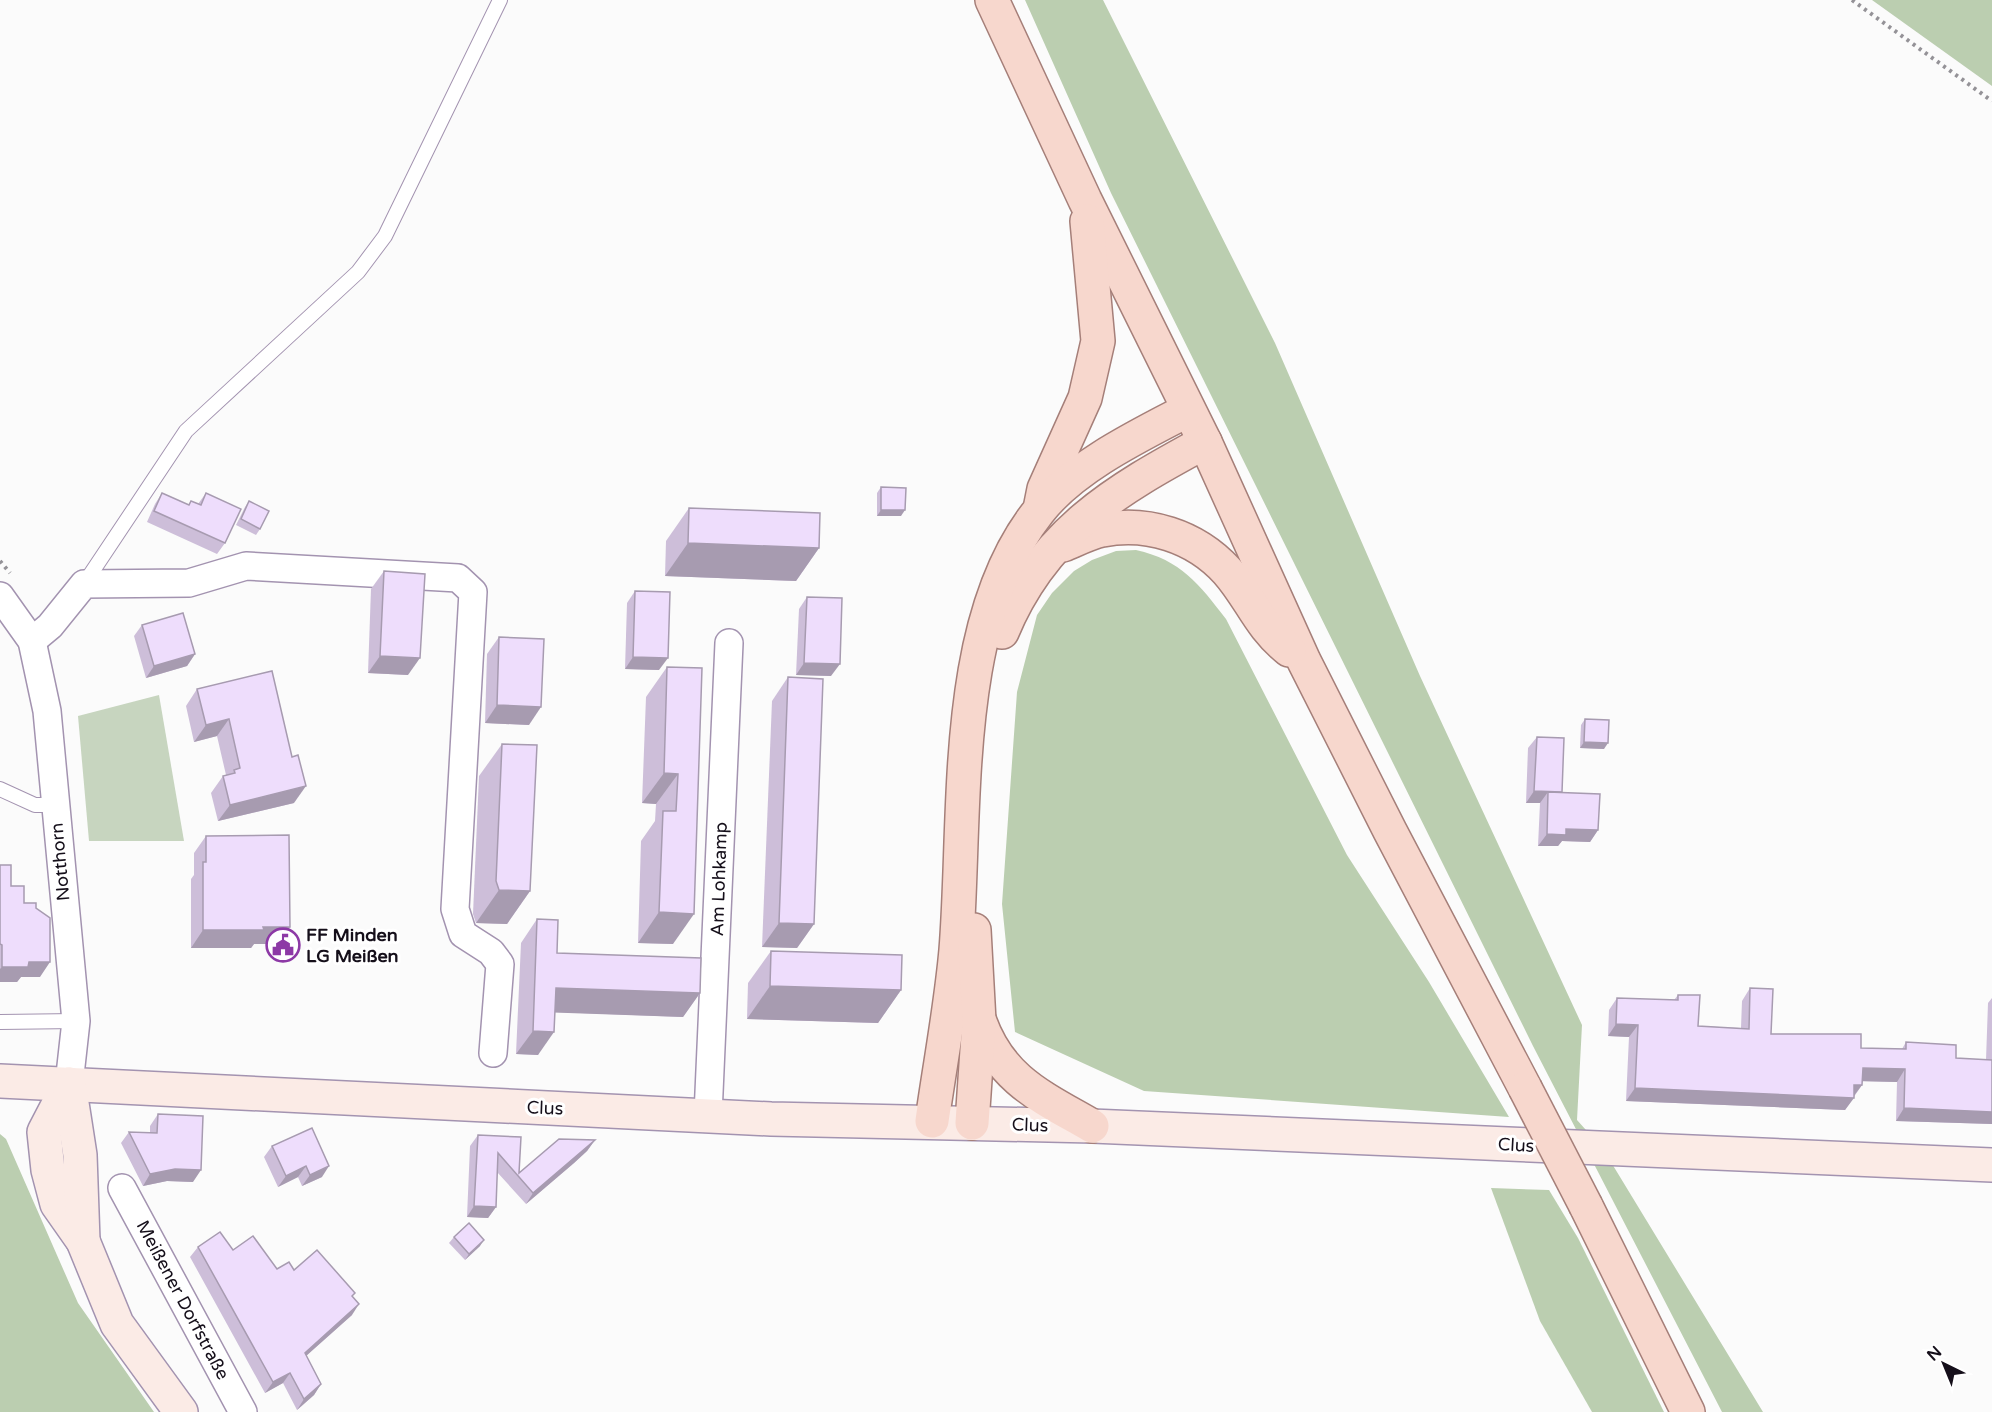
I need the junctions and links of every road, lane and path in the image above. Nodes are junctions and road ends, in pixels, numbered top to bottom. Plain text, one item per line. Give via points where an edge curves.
1 (501, 0) edge
2 (992, 0) edge
3 (1852, 0) edge
4 (1992, 101) edge
5 (1085, 200) junction
6 (1188, 410) junction
7 (1204, 442) junction
8 (1040, 508) junction
9 (1050, 550) junction
10 (84, 584) junction
11 (0, 596) edge
12 (32, 641) junction
13 (729, 643) dead end
14 (1304, 662) junction
15 (0, 789) edge
16 (55, 805) junction
17 (76, 1021) junction
18 (979, 1021) junction
19 (0, 1022) edge
20 (493, 1053) dead end
21 (0, 1081) edge
22 (69, 1084) junction
23 (708, 1115) junction
24 (932, 1121) junction
25 (972, 1123) junction
26 (1092, 1126) junction
27 (1992, 1165) edge
28 (122, 1188) dead end
29 (181, 1412) edge
30 (243, 1412) edge
31 (1688, 1412) edge

1 - 10 lane via 385,236 358,272 186,431
2 - 5 main road
3 - 4 path
5 - 6 main road
5 - 8 main road via 1098,341 1085,398 1044,489
6 - 7 main road
6 - 8 main road via 1118,447
7 - 9 main road via 1133,480 1086,515
7 - 14 main road
8 - 24 main road via 1021,535 994,598 978,650 971,700 956,951
9 - 14 main road via 1100,530 1139,526 1185,538 1227,570 1271,635
9 - 18 main road via 1015,601 997,646 987,699 975,864 974,948
10 - 12 street via 50,626
10 - 20 street via 189,583 246,566 458,578 473,592 455,909 463,934 491,952 500,964
11 - 12 street, Notthorn
12 - 16 street, Notthorn via 47,711
13 - 23 street, Am Lohkamp
14 - 31 main road, bridge via 1586,1206
15 - 16 lane via 35,805
16 - 17 street, Notthorn
17 - 19 lane
17 - 22 street, Notthorn
18 - 25 main road
18 - 26 main road via 988,1046 1018,1083
21 - 22 main road, Clus
22 - 23 main road, Clus
22 - 29 main road via 80,1155 82,1241 117,1324
23 - 24 main road, Clus
24 - 25 main road, Clus
25 - 26 main road, Clus
26 - 27 main road, Clus
28 - 30 street, Meißener Dorfstraße

